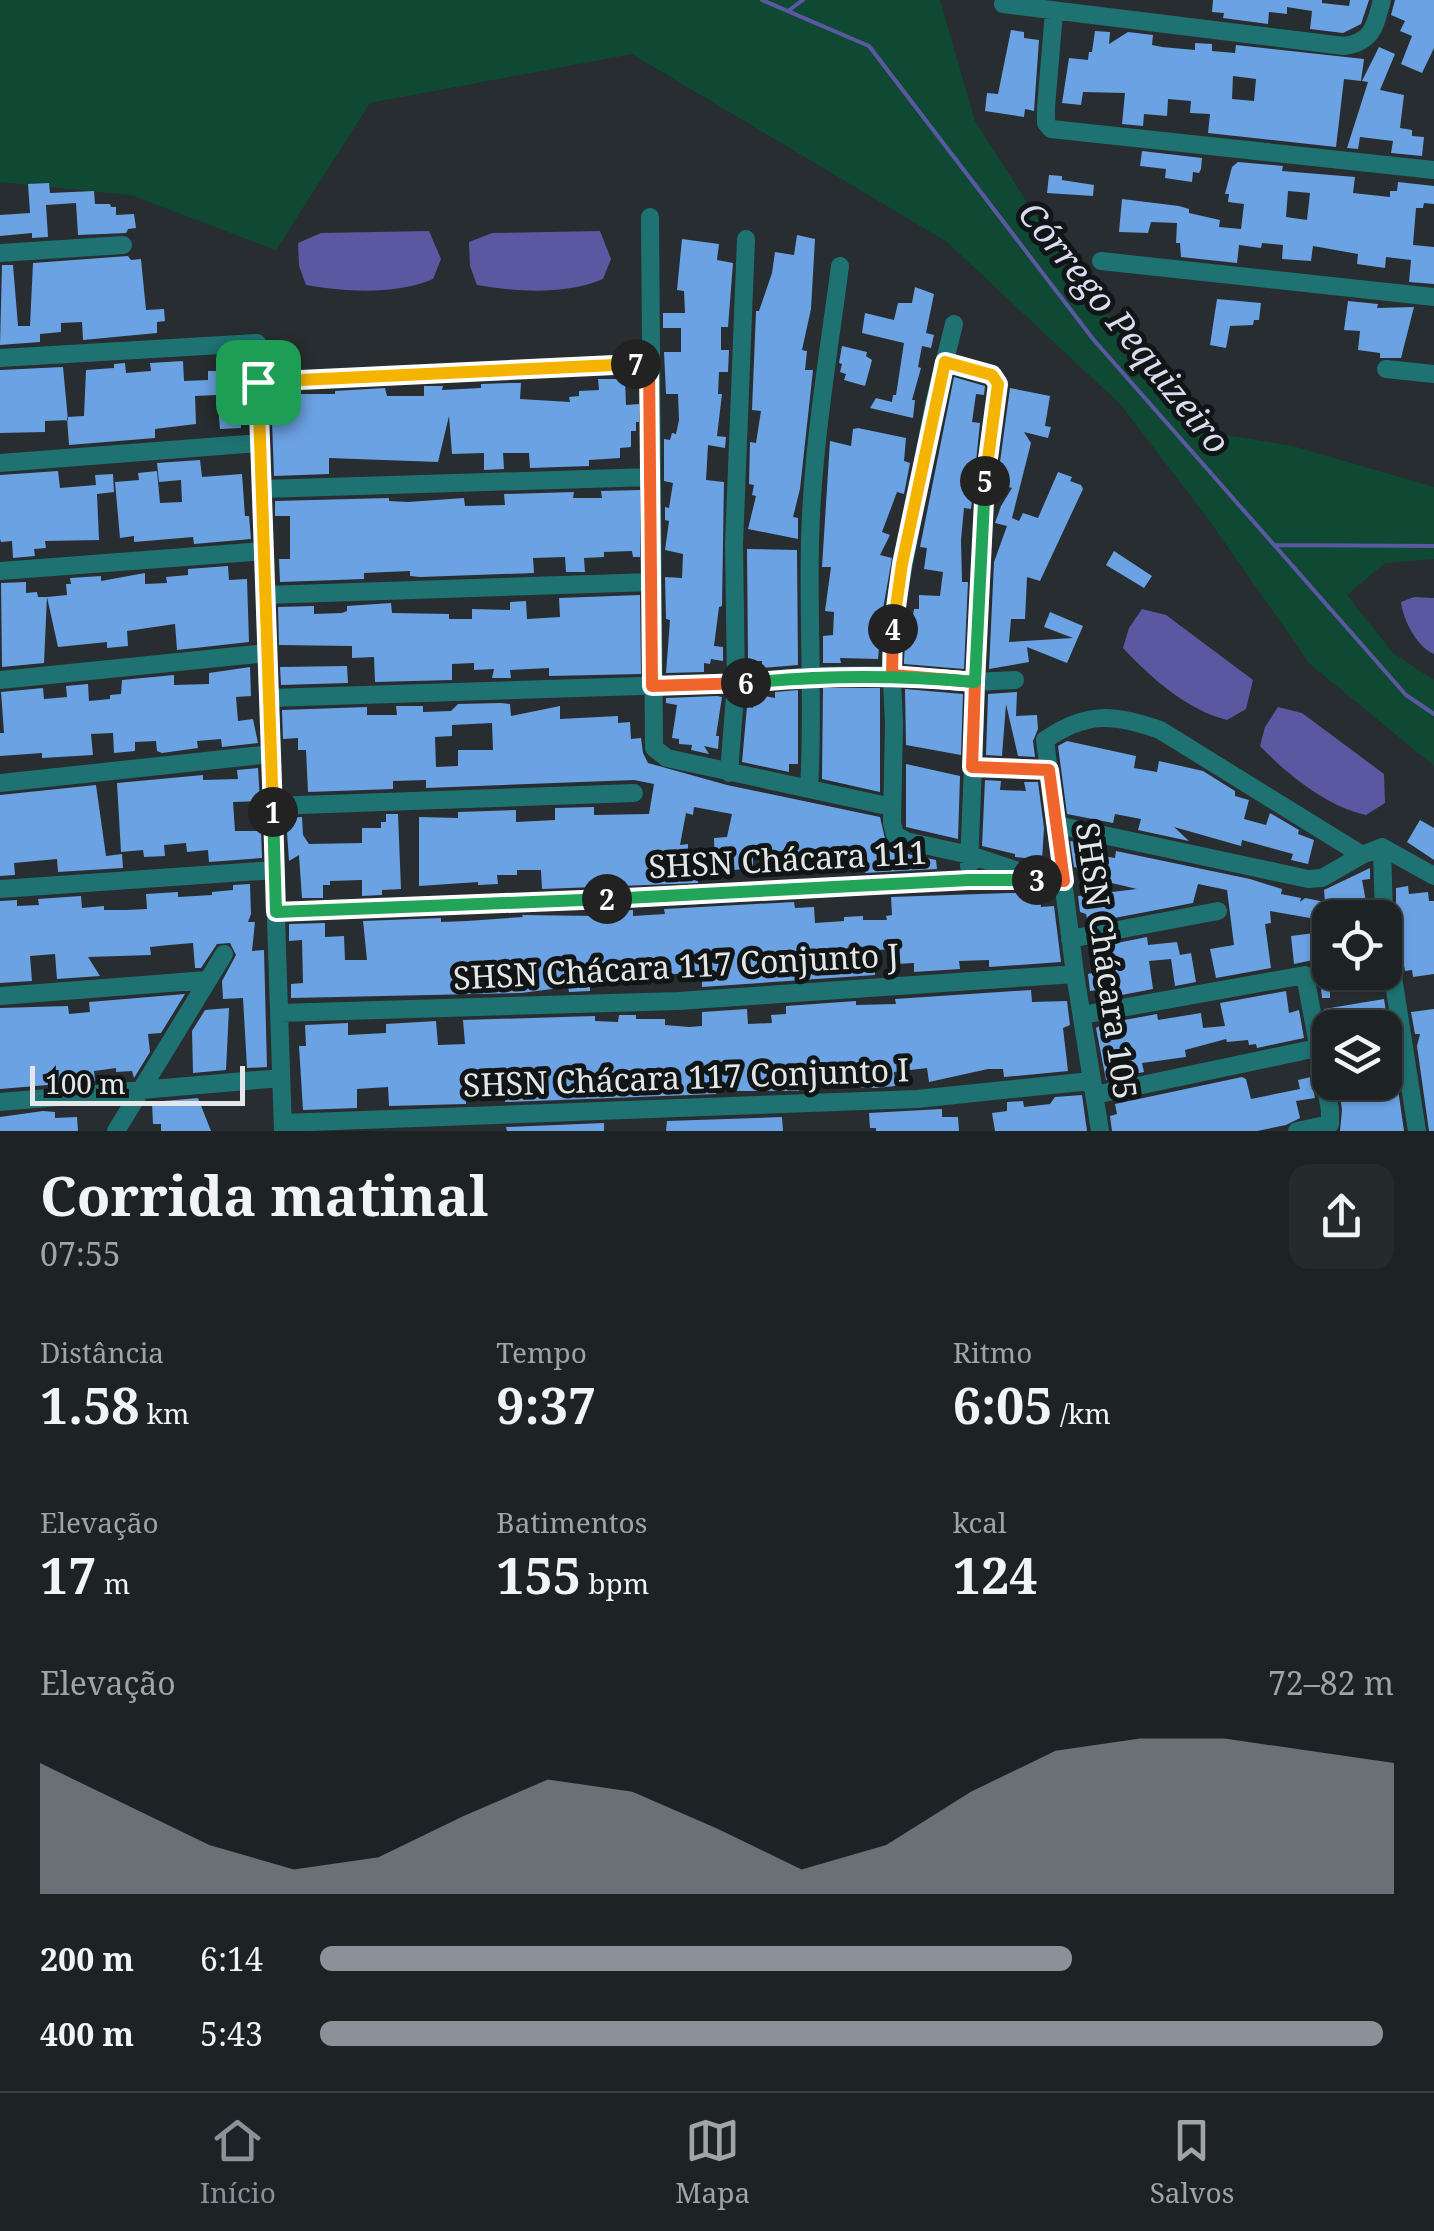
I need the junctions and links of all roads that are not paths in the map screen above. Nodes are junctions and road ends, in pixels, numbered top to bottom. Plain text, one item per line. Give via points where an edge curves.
1 (1382, 0) edge
2 (1003, 4) dead end
3 (1054, 12) junction
4 (1434, 170) edge
5 (650, 218) dead end
6 (746, 239) dead end
7 (123, 245) dead end
8 (0, 254) edge
9 (1101, 261) dead end
10 (840, 266) dead end
11 (1434, 298) edge
12 (954, 324) dead end
13 (0, 358) edge
14 (945, 362) junction
15 (649, 363) junction
16 (1386, 369) dead end
17 (1434, 374) edge
18 (258, 382) junction
19 (260, 443) junction
20 (0, 463) edge
21 (652, 478) junction
22 (262, 489) junction
23 (264, 551) junction
24 (0, 571) edge
25 (652, 582) junction
26 (265, 595) junction
27 (268, 653) junction
28 (892, 675) junction
29 (813, 676) junction
30 (0, 680) edge
31 (1015, 680) dead end
32 (975, 682) junction
33 (736, 684) junction
34 (652, 686) junction
35 (269, 698) junction
36 (271, 754) junction
37 (972, 767) junction
38 (1049, 770) junction
39 (728, 772) junction
40 (0, 783) edge
41 (809, 789) junction
42 (634, 793) dead end
43 (272, 806) junction
44 (892, 807) junction
45 (1057, 825) junction
46 (1382, 847) junction
47 (970, 855) junction
48 (1362, 856) junction
49 (274, 870) junction
50 (1434, 876) edge
51 (969, 880) junction
52 (1055, 881) junction
53 (0, 889) edge
54 (1383, 900) edge
55 (1218, 911) dead end
56 (276, 912) junction
57 (1070, 939) junction
58 (224, 954) dead end
59 (1075, 974) junction
60 (207, 980) junction
61 (1395, 990) edge
62 (0, 996) edge
63 (279, 1013) junction
64 (1312, 1015) edge
65 (1082, 1016) junction
66 (1312, 1049) edge
67 (281, 1078) junction
68 (1093, 1088) junction
69 (140, 1089) junction
70 (1328, 1100) edge
71 (0, 1102) edge
72 (283, 1127) edge
73 (116, 1131) edge
74 (1100, 1131) edge
75 (1297, 1131) edge
76 (1418, 1131) edge

1 - 3 street via 1373,33 1344,46
2 - 3 street
3 - 4 street via 1046,108 1048,127 1059,132
5 - 15 street
6 - 33 street via 734,544
7 - 8 street
9 - 11 street
10 - 29 street via 810,542
12 - 14 street
13 - 18 street via 257,343
14 - 28 street via 894,617
14 - 32 street via 992,375 998,384 984,488
15 - 18 street
15 - 21 street
16 - 17 street
18 - 19 street
19 - 20 street
19 - 22 street
21 - 22 street
21 - 25 street
22 - 23 street
23 - 24 street
23 - 26 street
25 - 26 street
25 - 34 street
26 - 27 street
27 - 30 street
27 - 35 street
28 - 29 street
28 - 32 street
28 - 44 street
29 - 33 street
29 - 41 street
31 - 32 street
32 - 37 street
33 - 34 street
33 - 39 street
34 - 35 street
34 - 39 street via 654,748 666,758
35 - 36 street
36 - 40 street
36 - 43 street
37 - 38 street
37 - 47 street
38 - 45 street, SHSN Chácara 105
38 - 48 street, SHSN Chácara 105 via 1045,740 1064,727 1123,718 1160,730
39 - 41 street
41 - 44 street
42 - 43 street
43 - 49 street
44 - 47 street via 900,838
45 - 48 street via 1308,879
45 - 52 street, SHSN Chácara 105
46 - 48 street
46 - 50 street
46 - 54 street
47 - 51 street
47 - 52 street
49 - 53 street
49 - 56 street
51 - 52 street, SHSN Chácara 111
51 - 56 street, SHSN Chácara 111
52 - 57 street, SHSN Chácara 105
55 - 57 street
56 - 63 street
57 - 59 street, SHSN Chácara 105
58 - 60 street
59 - 63 street, SHSN Chácara 117 Conjunto J via 678,1001
59 - 65 street, SHSN Chácara 105
60 - 62 street
60 - 69 street
61 - 76 street
63 - 67 street
64 - 65 street via 1305,976
65 - 68 street, SHSN Chácara 105
66 - 68 street, SHSN Chácara 117 Conjunto I
67 - 69 street
67 - 72 street
68 - 72 street, SHSN Chácara 117 Conjunto I
68 - 74 street, SHSN Chácara 105
69 - 71 street
69 - 73 street
70 - 75 street via 1330,1124

